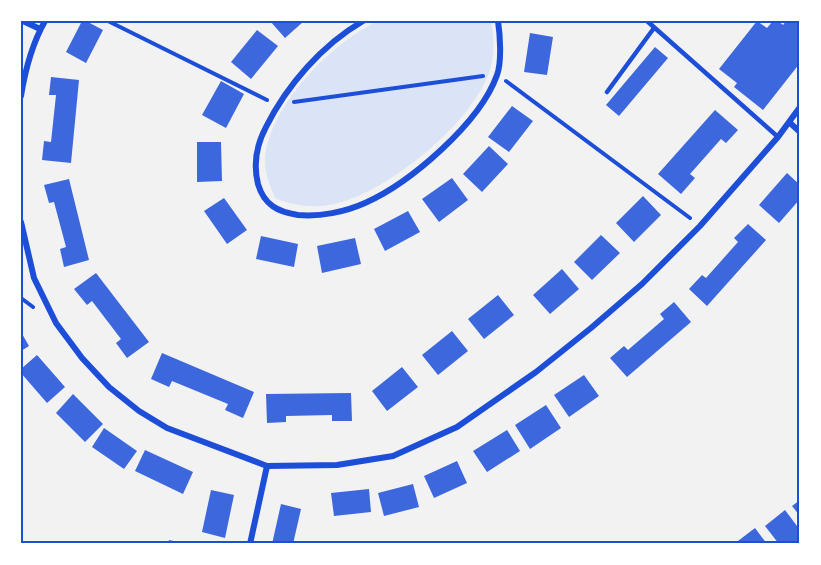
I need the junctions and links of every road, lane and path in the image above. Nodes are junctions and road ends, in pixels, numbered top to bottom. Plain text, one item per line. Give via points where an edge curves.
1 (23, 21) edge
2 (45, 21) edge
3 (108, 21) edge
4 (363, 21) edge
5 (498, 21) edge
6 (647, 21) edge
7 (654, 28) junction
8 (40, 29) junction
9 (498, 74) junction
10 (607, 92) dead end
11 (21, 96) edge
12 (277, 104) junction
13 (800, 107) edge
14 (789, 122) junction
15 (800, 132) edge
16 (778, 136) junction
17 (21, 222) edge
18 (700, 226) junction
19 (267, 466) junction
20 (250, 544) edge

1 - 8 street
2 - 8 street
3 - 12 path
4 - 12 street via 310,64
5 - 9 street
6 - 7 lane
7 - 10 lane
7 - 16 lane
8 - 11 street
9 - 12 path
9 - 12 street via 463,128 419,170 365,203 311,216 288,214 268,205 259,187 254,166 258,142
9 - 18 path
13 - 14 street
14 - 15 street
14 - 16 street
16 - 18 street
17 - 19 street via 34,278 56,323 109,387 167,428
18 - 19 street via 591,328 457,427 393,456 337,465
19 - 20 street

